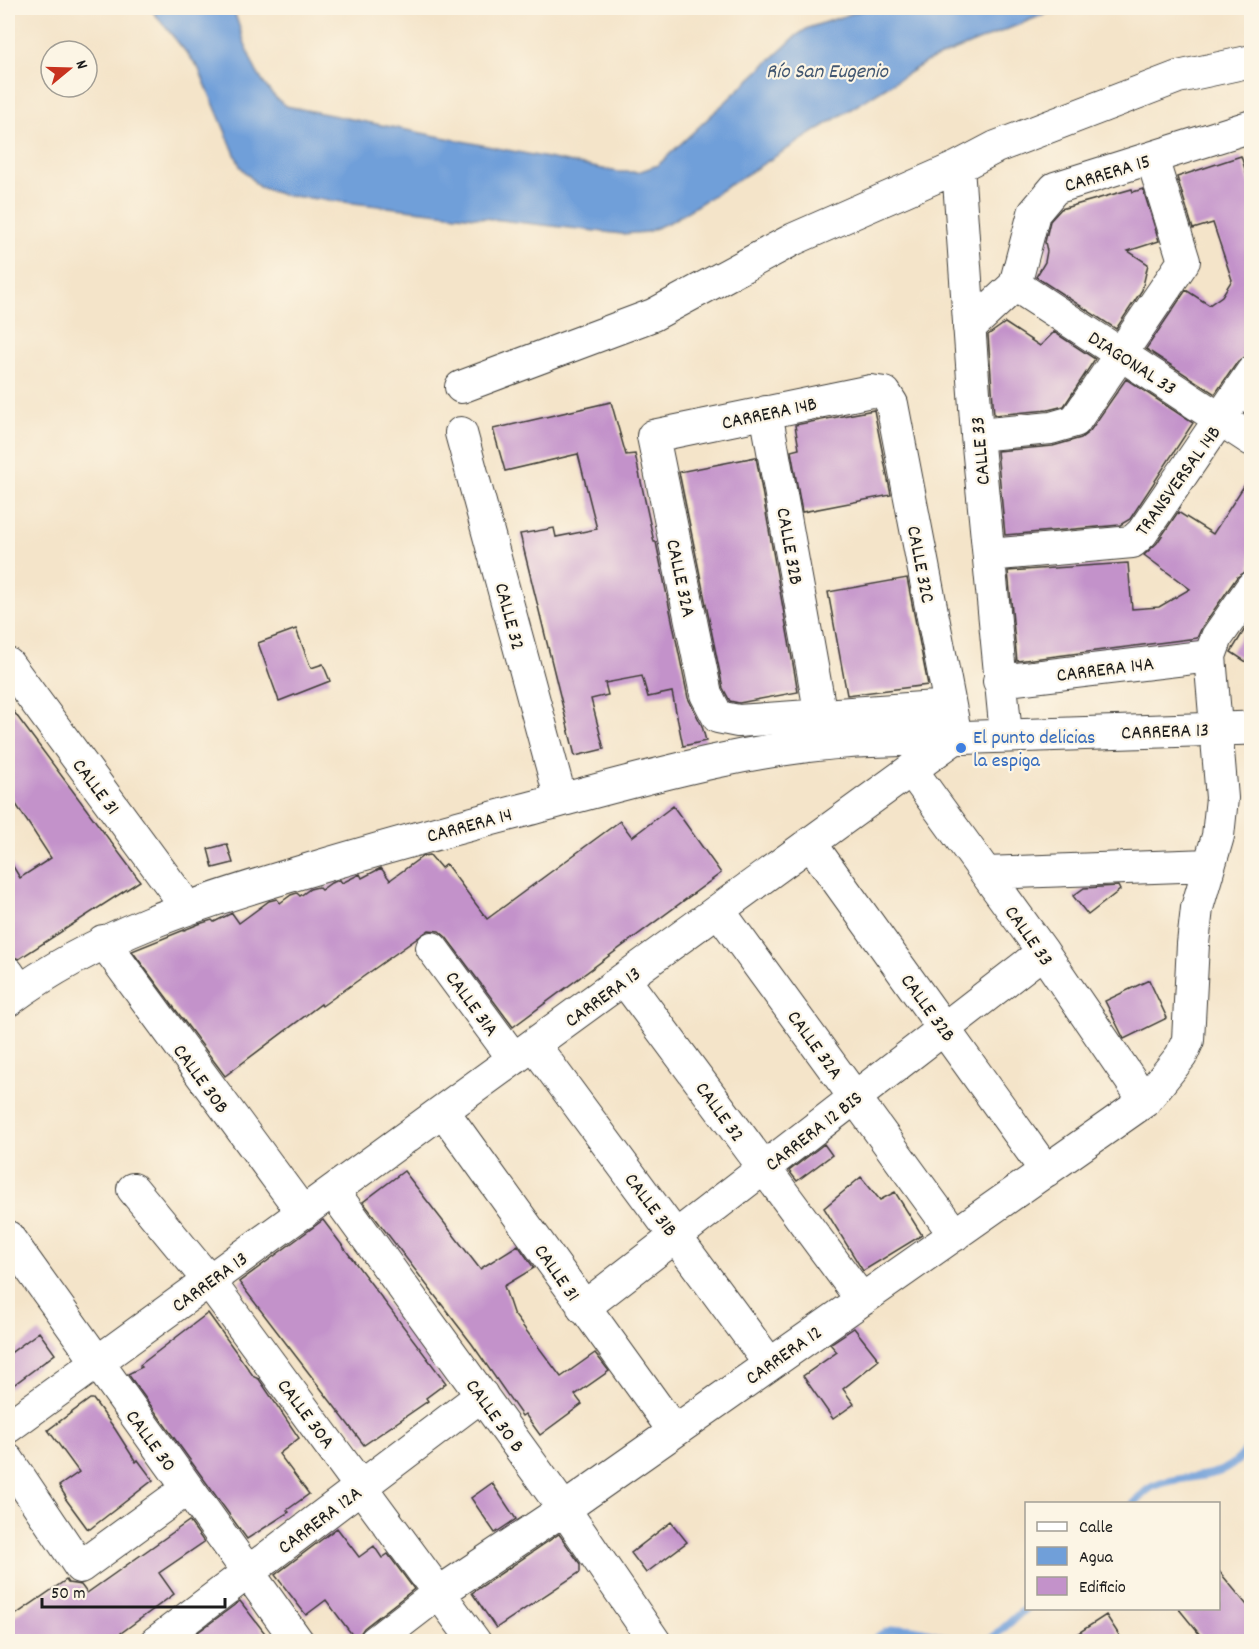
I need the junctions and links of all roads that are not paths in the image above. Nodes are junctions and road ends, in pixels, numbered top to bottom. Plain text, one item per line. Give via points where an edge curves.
1 (1251, 61) edge
2 (1251, 126) edge
3 (1152, 158) junction
4 (958, 167) junction
5 (1015, 285) junction
6 (969, 328) junction
7 (1122, 355) junction
8 (1251, 372) edge
9 (461, 387) dead end
10 (885, 393) joint
11 (766, 412) junction
12 (1221, 418) junction
13 (461, 433) dead end
14 (977, 435) junction
15 (653, 436) joint
16 (1251, 440) edge
17 (988, 555) junction
18 (1251, 587) edge
19 (1210, 656) junction
20 (8, 664) edge
21 (999, 681) junction
22 (821, 716) junction
23 (953, 721) junction
24 (1251, 728) edge
25 (1216, 729) junction
26 (1006, 735) junction
27 (912, 771) junction
28 (561, 800) junction
29 (811, 844) junction
30 (1209, 865) junction
31 (986, 873) junction
32 (187, 907) junction
33 (719, 911) junction
34 (103, 941) junction
35 (432, 948) dead end
36 (1043, 952) junction
37 (624, 979) junction
38 (12, 988) edge
39 (944, 1029) junction
40 (524, 1052) junction
41 (855, 1098) junction
42 (1145, 1101) junction
43 (443, 1111) junction
44 (764, 1168) junction
45 (1046, 1170) junction
46 (133, 1189) dead end
47 (333, 1191) junction
48 (303, 1213) junction
49 (955, 1234) junction
50 (676, 1236) junction
51 (8, 1237) edge
52 (209, 1281) junction
53 (861, 1300) junction
54 (583, 1308) junction
55 (97, 1362) junction
56 (769, 1363) junction
57 (482, 1395) junction
58 (8, 1428) edge
59 (674, 1431) junction
60 (8, 1460) edge
61 (362, 1487) junction
62 (187, 1489) junction
63 (564, 1509) junction
64 (248, 1573) junction
65 (440, 1592) junction
66 (156, 1641) edge
67 (298, 1641) edge
68 (375, 1641) edge
69 (475, 1641) edge
70 (655, 1641) edge

1 - 4 street via 1167,81 996,147
2 - 3 street, CARRERA 15
3 - 5 street, CARRERA 15 via 1055,188 1034,213
3 - 7 street via 1184,261
4 - 6 street, CALLE 33
4 - 9 street via 794,239 653,315
5 - 6 street
5 - 7 street, DIAGONAL 33
6 - 14 street, CALLE 33
7 - 12 street, DIAGONAL 33
7 - 14 street via 1076,421 1051,428
8 - 12 street, TRANSVERSAL 14B
10 - 11 street, CARRERA 14B via 871,391
10 - 23 street, CALLE 32C via 892,404
11 - 15 street, CARRERA 14B
11 - 22 street, CALLE 32B
12 - 16 street, DIAGONAL 33
12 - 17 street, TRANSVERSAL 14B via 1132,542
13 - 28 street, CALLE 32
14 - 17 street, CALLE 33
15 - 22 street, CALLE 32A via 706,694 718,717 738,721
17 - 21 street, CALLE 33
18 - 19 street via 1217,637
19 - 21 street, CARRERA 14A
19 - 25 street
20 - 32 street, CALLE 31
21 - 26 street, CALLE 33
22 - 23 street
23 - 26 main road, CARRERA 13
23 - 27 street, CARRERA 13
23 - 28 main road, CARRERA 14 via 686,767
24 - 25 main road, CARRERA 13
25 - 26 main road, CARRERA 13
25 - 30 street via 1222,798 1218,836
27 - 29 street, CARRERA 13
27 - 31 street, CALLE 33
28 - 32 main road, CARRERA 14 via 431,834
29 - 33 street, CARRERA 13
29 - 39 street, CALLE 32B
30 - 31 street
30 - 42 street, CARRERA 12 via 1192,944 1188,1040 1181,1056
31 - 36 street, CALLE 33
32 - 34 main road, CARRERA 14
33 - 37 street, CARRERA 13
33 - 41 street, CALLE 32A
34 - 38 main road, CARRERA 14
34 - 48 street, CALLE 30B
35 - 40 street, CALLE 31A
36 - 39 street, CARRERA 12 BIS
36 - 42 street, CALLE 33
37 - 40 street, CARRERA 13
37 - 44 street, CALLE 32
39 - 41 street, CARRERA 12 BIS
39 - 45 street, CALLE 32B
40 - 43 street, CARRERA 13
40 - 50 street, CALLE 31B
41 - 44 street, CARRERA 12 BIS
41 - 49 street, CALLE 32A
42 - 45 street, CARRERA 12
43 - 47 street, CARRERA 13
43 - 54 street, CALLE 31
44 - 50 street, CARRERA 12 BIS
44 - 53 street, CALLE 32
45 - 49 street, CARRERA 12
46 - 52 street, CALLE 30A
47 - 48 street, CARRERA 13
47 - 57 street, CALLE 30 B
48 - 52 street, CARRERA 13
49 - 53 street, CARRERA 12
50 - 54 street, CARRERA 12 BIS
50 - 56 street, CALLE 31B
51 - 55 street, CALLE 30
52 - 55 street, CARRERA 13
52 - 61 street, CALLE 30A
53 - 56 street, CARRERA 12
54 - 59 street, CALLE 31
55 - 58 street, CARRERA 13
55 - 62 street, CALLE 30
56 - 59 street, CARRERA 12
57 - 61 street, CARRERA 12A
57 - 63 street, CALLE 30 B
59 - 63 street, CARRERA 12
60 - 62 street via 80,1567
61 - 64 street, CARRERA 12A
61 - 65 street, CALLE 30A
62 - 64 street, CALLE 30
63 - 65 street, CARRERA 12
63 - 70 street, CALLE 30 B
64 - 66 street, CARRERA 12A
64 - 67 street, CALLE 30
65 - 68 street, CARRERA 12
65 - 69 street, CALLE 30A

